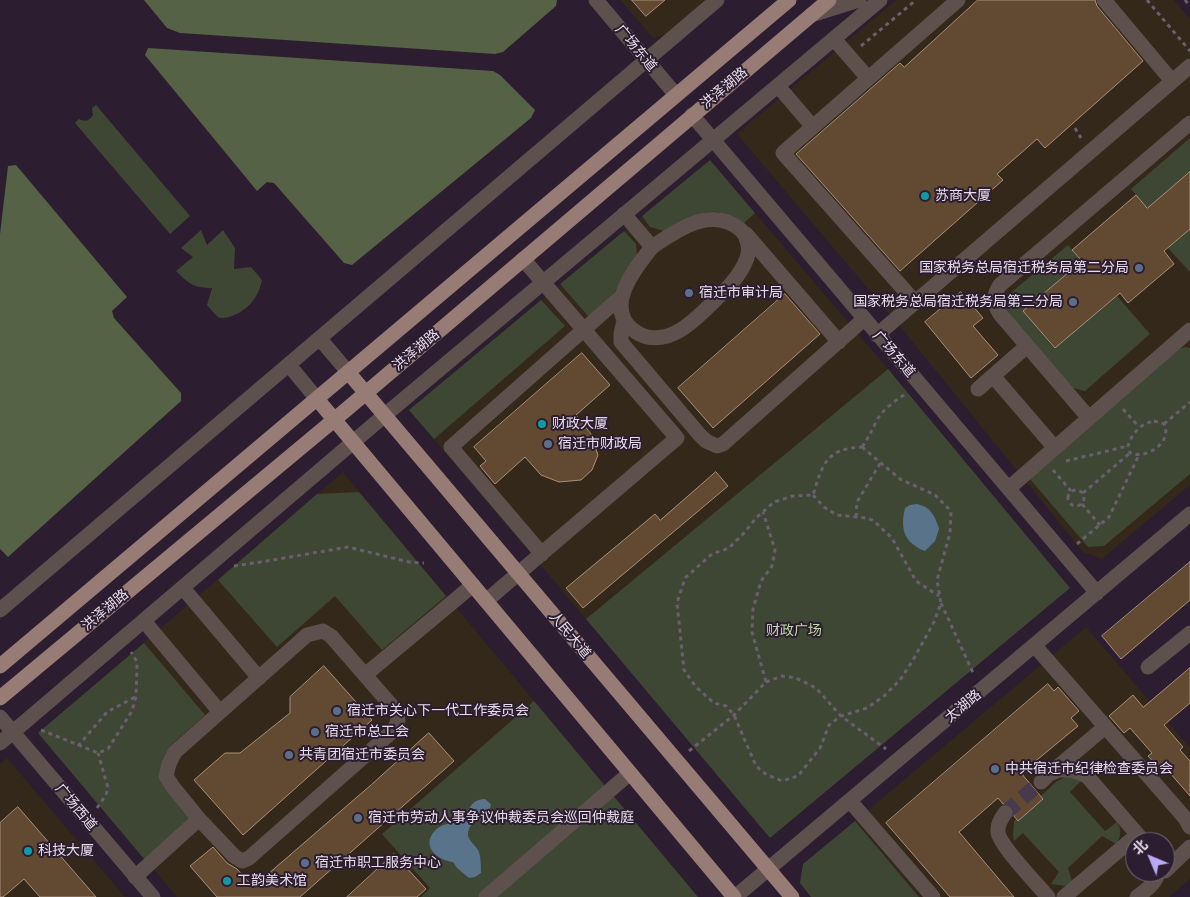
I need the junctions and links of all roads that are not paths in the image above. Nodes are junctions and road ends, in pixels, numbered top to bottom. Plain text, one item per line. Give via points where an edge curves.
1 (596, 0) edge
2 (717, 0) edge
3 (789, 0) edge
4 (829, 0) edge
5 (859, 0) edge
6 (880, 0) edge
7 (958, 0) edge
8 (1104, 0) edge
9 (810, 16) junction
10 (834, 39) junction
11 (647, 61) junction
12 (1190, 66) edge
13 (868, 78) junction
14 (1172, 81) junction
15 (778, 86) junction
16 (676, 96) junction
17 (692, 115) junction
18 (1190, 123) edge
19 (813, 127) junction
20 (713, 140) junction
21 (624, 214) junction
22 (745, 233) junction
23 (652, 247) junction
24 (523, 259) junction
25 (544, 282) junction
26 (623, 295) junction
27 (915, 302) junction
28 (864, 319) junction
29 (624, 321) junction
30 (585, 330) junction
31 (1190, 330) edge
32 (877, 335) junction
33 (320, 339) junction
34 (838, 342) junction
35 (1027, 346) junction
36 (289, 365) junction
37 (348, 372) junction
38 (993, 376) junction
39 (978, 389) dead end
40 (366, 393) junction
41 (317, 399) junction
42 (385, 415) junction
43 (1089, 418) junction
44 (334, 420) junction
45 (353, 442) junction
46 (1055, 448) junction
47 (1009, 488) junction
48 (1190, 514) edge
49 (542, 554) junction
50 (519, 574) junction
51 (473, 585) junction
52 (183, 588) junction
53 (1097, 593) junction
54 (486, 601) junction
55 (0, 610) edge
56 (144, 621) junction
57 (1190, 633) edge
58 (1035, 646) junction
59 (0, 666) edge
60 (1148, 667) dead end
61 (365, 676) junction
62 (259, 678) junction
63 (0, 698) edge
64 (220, 712) junction
65 (0, 717) edge
66 (1105, 727) junction
67 (12, 732) junction
68 (0, 743) edge
69 (630, 773) junction
70 (850, 801) junction
71 (1005, 813) tunnel mouth
72 (200, 819) junction
73 (1190, 827) edge
74 (1136, 832) edge
75 (1190, 847) edge
76 (1125, 850) edge
77 (1175, 860) edge
78 (769, 869) junction
79 (135, 876) junction
80 (1152, 882) edge
81 (153, 897) edge
82 (486, 897) edge
83 (735, 897) edge
84 (792, 897) edge
85 (933, 897) edge
86 (1048, 897) edge
87 (1064, 897) edge
88 (1137, 897) edge

1 - 11 street, 广场东道
2 - 11 street
3 - 16 main road, 洪泽湖路
4 - 9 main road, 洪泽湖路
5 - 9 street
6 - 10 street
7 - 13 street
8 - 14 street
9 - 17 main road, 洪泽湖路
10 - 13 street
10 - 15 street
11 - 16 street, 广场东道
11 - 33 street
12 - 14 street
13 - 19 street
14 - 27 street
15 - 19 street
15 - 20 street
16 - 37 main road, 洪泽湖路
17 - 20 street, 广场东道
17 - 24 main road, 洪泽湖路
18 - 35 street via 1000,285 995,292 994,305
19 - 27 street via 783,152
20 - 21 street
20 - 28 street, 广场东道
21 - 23 street
21 - 25 street
22 - 23 street via 737,226 711,219 678,230
22 - 29 street via 747,256 742,269 722,294 687,326 667,336 646,338
22 - 34 street
23 - 26 street via 633,271
24 - 25 street
24 - 40 main road, 洪泽湖路
25 - 30 street
25 - 42 street
26 - 29 street via 620,308
26 - 30 street
27 - 32 street
28 - 32 street, 广场东道
28 - 34 street
29 - 34 street via 622,342 699,434 717,446
30 - 49 street via 451,447
30 - 49 street via 677,438
31 - 43 street
32 - 47 street, 广场东道
33 - 36 street
33 - 37 street
35 - 38 street
35 - 43 street
36 - 41 street
36 - 55 street
37 - 40 main road, 人民大道
37 - 41 main road, 洪泽湖路
38 - 39 street
38 - 46 street
40 - 42 main road, 人民大道
40 - 44 main road, 洪泽湖路
41 - 44 main road
41 - 59 main road, 洪泽湖路
42 - 45 street
42 - 50 main road, 人民大道
43 - 46 street
44 - 45 main road
44 - 63 main road, 洪泽湖路
45 - 51 main road
45 - 52 street
46 - 47 street
47 - 53 street, 广场东道
48 - 53 street, 太湖路
49 - 50 street
50 - 54 street
50 - 78 main road, 人民大道
51 - 54 main road
51 - 61 street
52 - 56 street
52 - 62 street
53 - 58 street, 太湖路
54 - 69 main road
56 - 64 street
56 - 67 street
57 - 60 street
58 - 66 street
58 - 70 street, 太湖路
61 - 62 street via 332,636 323,631 308,635
61 - 72 street via 396,712 398,720 394,730 249,858 242,861 234,856
62 - 64 street
64 - 72 street via 175,752 166,776
65 - 67 street, 广场西道
66 - 73 street
66 - 74 street via 1045,778 1060,770 1072,770 1087,776
67 - 68 street
67 - 79 street, 广场西道
69 - 82 street
69 - 83 main road
70 - 78 street, 太湖路
70 - 85 street
71 - 86 street via 998,832 1002,843
72 - 79 street
75 - 77 street
76 - 87 street
78 - 83 street, 太湖路
78 - 84 main road, 人民大道
79 - 81 street, 广场西道
80 - 88 street

